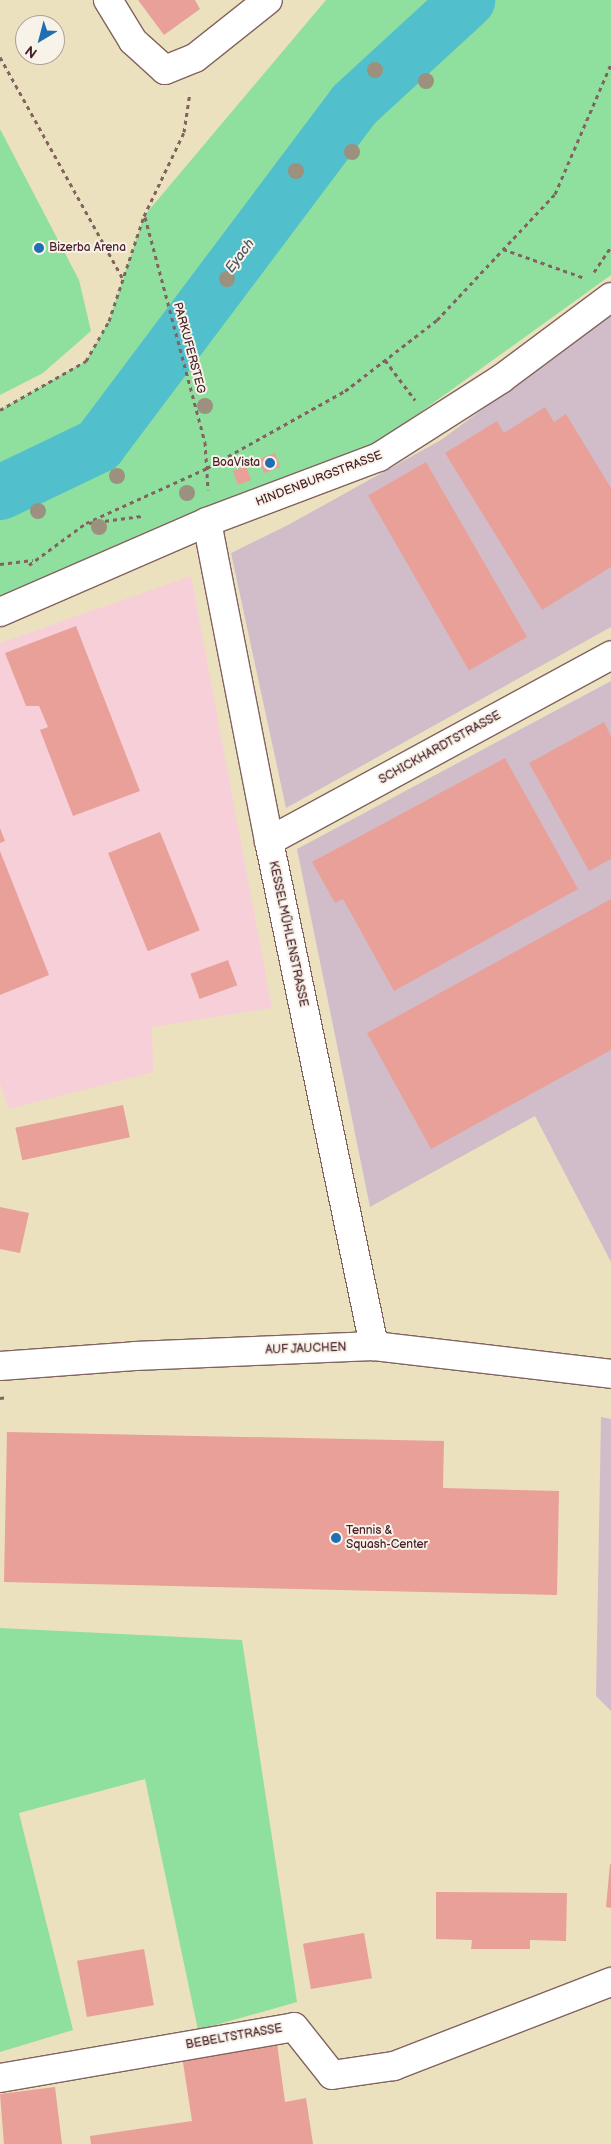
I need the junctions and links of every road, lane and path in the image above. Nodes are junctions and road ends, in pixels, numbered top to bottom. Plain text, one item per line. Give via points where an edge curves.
1 (108, 0) edge
2 (253, 4) edge
3 (0, 57) edge
4 (195, 58) junction
5 (611, 64) edge
6 (144, 216) junction
7 (611, 247) edge
8 (503, 249) junction
9 (122, 277) junction
10 (611, 297) edge
11 (385, 360) junction
12 (0, 410) edge
13 (432, 423) junction
14 (207, 468) junction
15 (208, 486) dead end
16 (207, 522) junction
17 (34, 560) junction
18 (0, 564) edge
19 (27, 567) dead end
20 (0, 612) edge
21 (611, 655) edge
22 (269, 841) junction
23 (374, 1346) junction
24 (0, 1366) edge
25 (611, 1374) edge
26 (611, 1982) edge
27 (0, 2078) edge

1 - 4 street via 133,41 165,70
2 - 4 street
3 - 9 path
4 - 6 path via 184,132
5 - 8 path via 555,194
6 - 9 path
6 - 14 path, PARKUFERSTEG via 205,442
7 - 8 path via 595,271 582,279
8 - 11 path via 437,320
9 - 12 path via 109,322 86,361
10 - 13 street, HINDENBURGSTRASSE via 501,379
11 - 13 path
11 - 14 path via 344,391
13 - 16 street, HINDENBURGSTRASSE via 379,457
14 - 15 path, PARKUFERSTEG
14 - 17 path via 86,523
16 - 20 street, HINDENBURGSTRASSE
16 - 22 street, KESSELMÜHLENSTRASSE
17 - 18 path
17 - 19 path
21 - 22 street, SCHICKHARDTSTRASSE
22 - 23 street, KESSELMÜHLENSTRASSE
23 - 24 street, AUF JAUCHEN via 135,1356
23 - 25 street, AUF JAUCHEN
26 - 27 street, BEBELTSTRASSE via 394,2066 332,2075 294,2027

